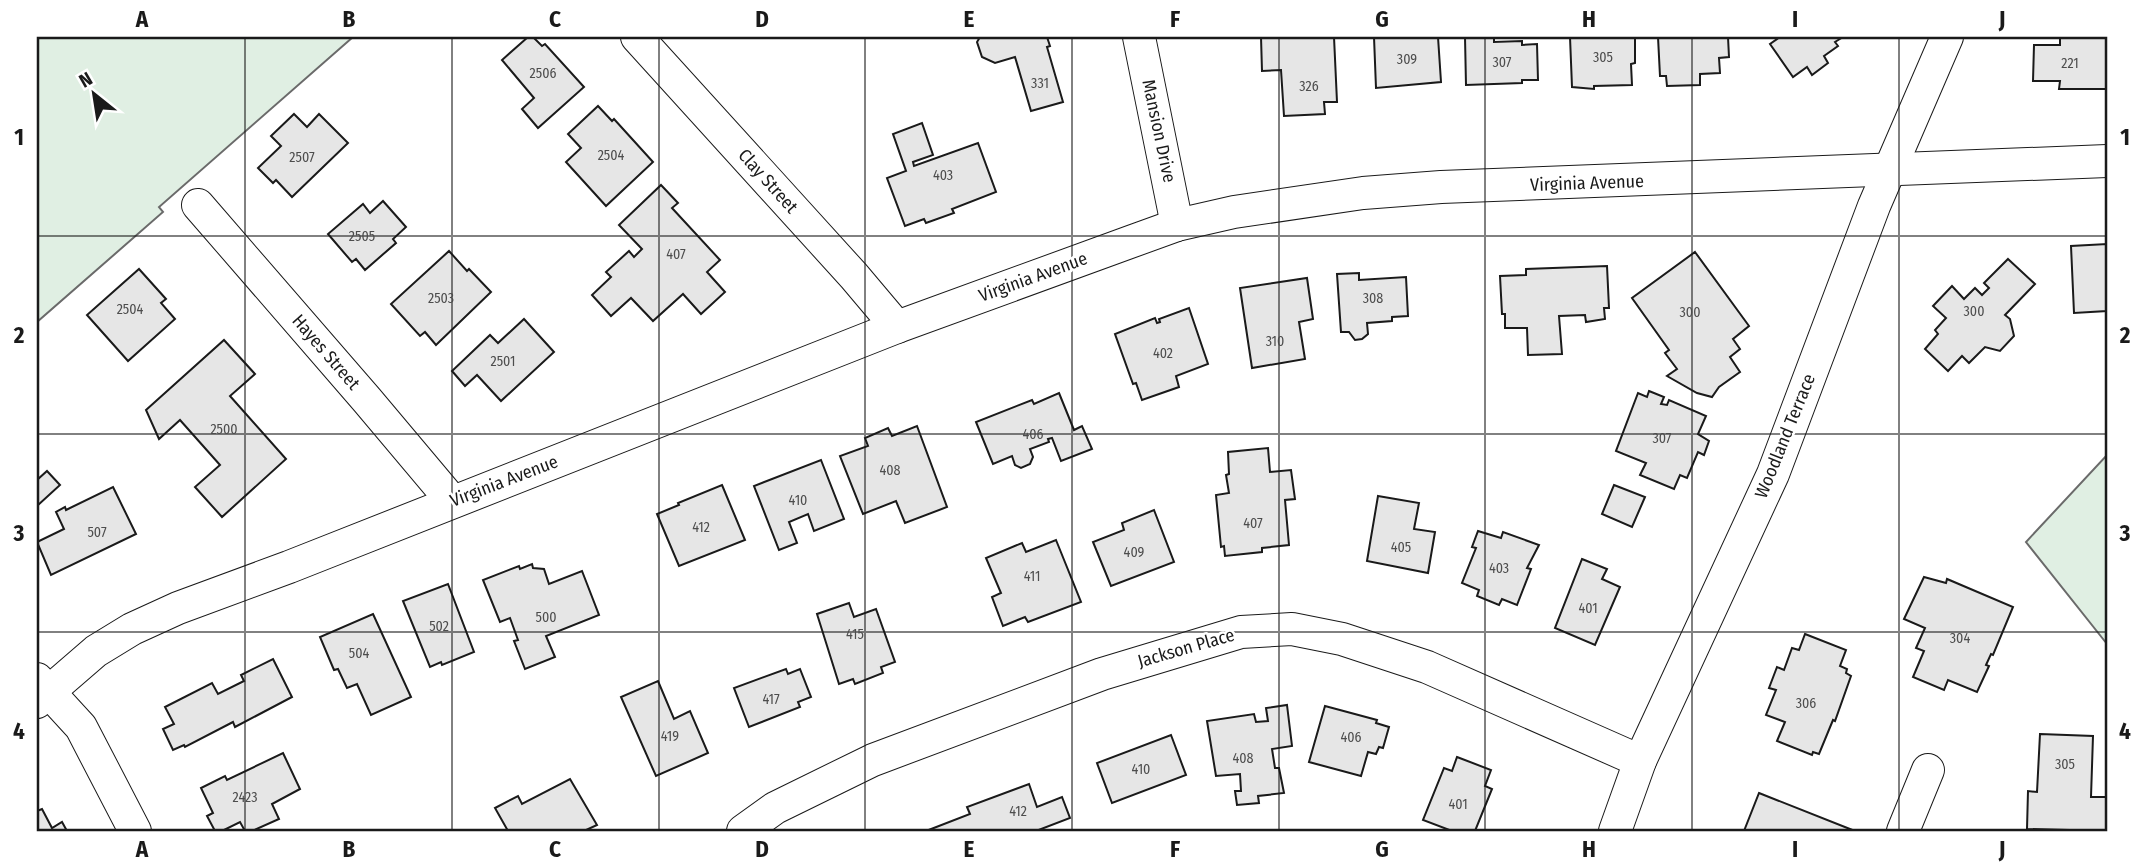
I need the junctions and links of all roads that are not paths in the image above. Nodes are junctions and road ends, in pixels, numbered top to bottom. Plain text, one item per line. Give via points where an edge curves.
1 (637, 37) edge
2 (1139, 37) edge
3 (1947, 37) edge
4 (2107, 161) edge
5 (1888, 171) junction
6 (198, 205) dead end
7 (1177, 225) junction
8 (898, 327) junction
9 (452, 501) junction
10 (40, 691) edge
11 (1640, 761) junction
12 (1928, 770) dead end
13 (135, 831) edge
14 (743, 831) edge
15 (1615, 831) edge
16 (1903, 831) edge

1 - 8 street, Clay Street
2 - 7 street, Mansion Drive
3 - 5 street, Woodland Terrace
4 - 5 street, Virginia Avenue
5 - 7 street, Virginia Avenue via 1441,187 1363,193
5 - 11 street, Woodland Terrace via 1773,474
6 - 9 street, Hayes Street
7 - 8 street, Virginia Avenue
8 - 9 street, Virginia Avenue
9 - 10 street, Virginia Avenue via 132,629
10 - 13 street via 81,727
11 - 14 street, Jackson Place via 1427,667 1342,639 1292,629 1241,632 1102,674 873,760 775,808
11 - 15 street, Woodland Terrace
12 - 16 street

